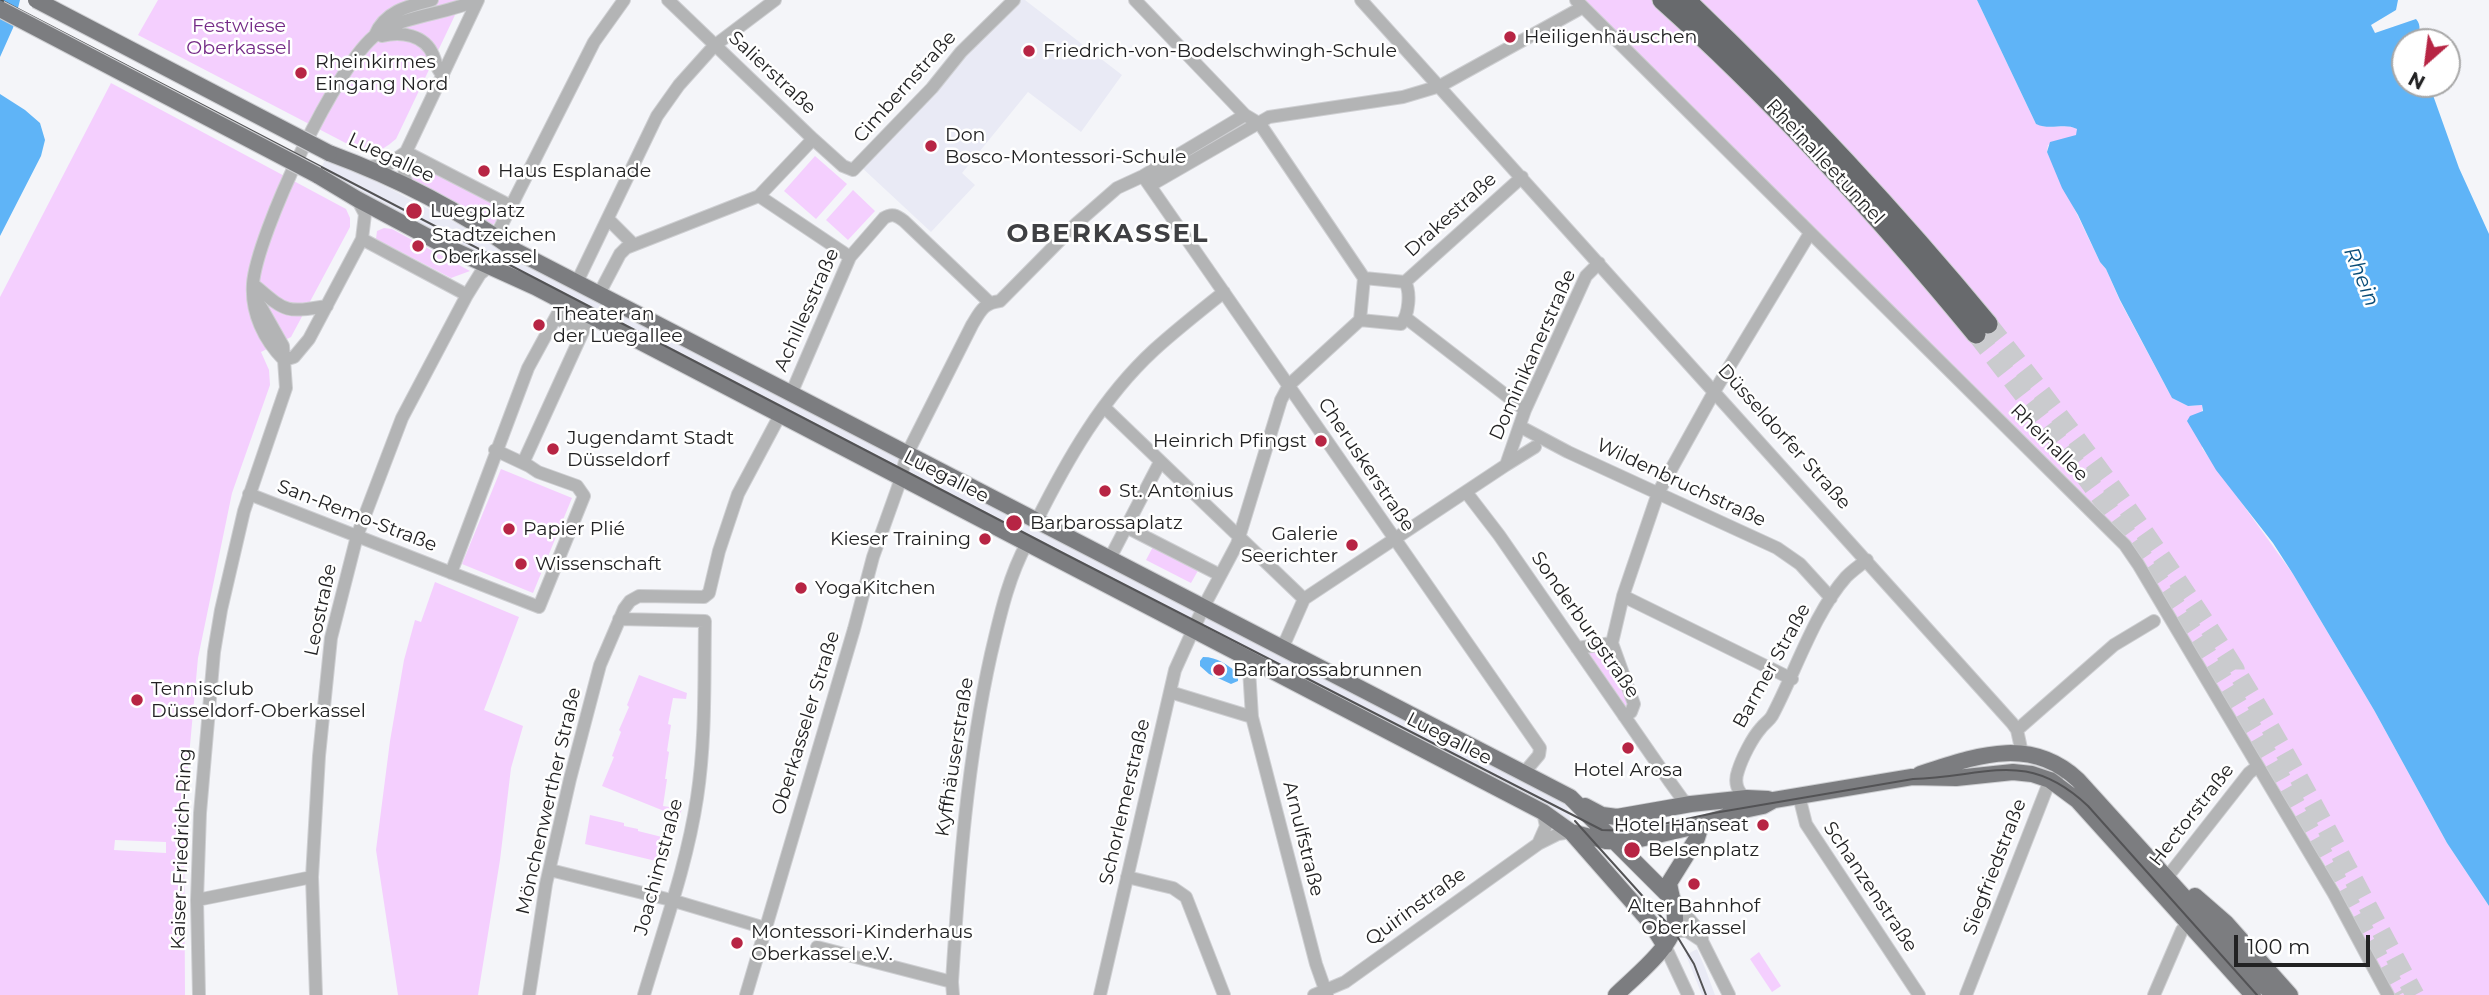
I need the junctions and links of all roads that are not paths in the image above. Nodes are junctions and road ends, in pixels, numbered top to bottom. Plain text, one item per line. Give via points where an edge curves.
1 (36, 0) edge
2 (432, 0) edge
3 (477, 0) edge
4 (624, 0) edge
5 (668, 0) edge
6 (775, 0) edge
7 (1014, 0) edge
8 (1135, 0) edge
9 (1361, 0) edge
10 (1662, 0) edge
11 (1686, 0) edge
12 (1579, 4) edge
13 (0, 9) edge
14 (375, 36) junction
15 (715, 46) junction
16 (443, 76) junction
17 (1440, 86) junction
18 (1245, 115) junction
19 (1260, 124) junction
20 (813, 139) junction
21 (406, 152) junction
22 (367, 167) junction
23 (853, 170) joint
24 (1522, 177) junction
25 (1147, 181) junction
26 (410, 189) junction
27 (759, 196) junction
28 (357, 199) junction
29 (511, 206) junction
30 (608, 219) junction
31 (1810, 233) junction
32 (496, 236) junction
33 (362, 239) junction
34 (633, 244) junction
35 (850, 257) junction
36 (1599, 263) junction
37 (491, 265) junction
38 (1364, 278) junction
39 (577, 282) junction
40 (1405, 282) junction
41 (253, 284) junction
42 (1224, 292) junction
43 (599, 294) junction
44 (467, 295) junction
45 (564, 302) junction
46 (989, 302) junction
47 (327, 306) junction
48 (590, 316) junction
49 (556, 318) junction
50 (1406, 318) junction
51 (1360, 320) junction
52 (582, 331) junction
53 (284, 360) junction
54 (1289, 385) junction
55 (1714, 392) junction
56 (791, 394) junction
57 (1104, 407) junction
58 (1525, 411) junction
59 (780, 415) junction
60 (1521, 427) junction
61 (1535, 447) dead end
62 (495, 450) junction
63 (906, 454) junction
64 (1160, 462) junction
65 (523, 463) junction
66 (1506, 465) junction
67 (901, 478) junction
68 (1466, 492) junction
69 (1658, 493) junction
70 (249, 494) junction
71 (1036, 522) junction
72 (1126, 527) junction
73 (357, 536) junction
74 (1239, 536) junction
75 (1394, 538) junction
76 (1027, 543) junction
77 (1109, 560) junction
78 (1867, 560) junction
79 (451, 573) junction
80 (1220, 575) junction
81 (1846, 576) junction
82 (1818, 584) junction
83 (1623, 596) junction
84 (1831, 598) junction
85 (1304, 599) junction
86 (619, 619) junction
87 (1198, 620) junction
88 (2154, 621) dead end
89 (1612, 643) junction
90 (1278, 647) junction
91 (1577, 648) junction
92 (1246, 662) junction
93 (1276, 672) junction
94 (1792, 679) junction
95 (1250, 690) junction
96 (1170, 692) junction
97 (1624, 716) junction
98 (1252, 717) junction
99 (2017, 730) junction
100 (2022, 752) junction
101 (2258, 766) junction
102 (1523, 774) junction
103 (2032, 774) junction
104 (1973, 776) junction
105 (1912, 777) junction
106 (2050, 780) junction
107 (2078, 780) junction
108 (1670, 782) junction
109 (1799, 796) junction
110 (1570, 797) junction
111 (1747, 798) junction
112 (1774, 800) junction
113 (1691, 804) junction
114 (1665, 809) junction
115 (1543, 812) junction
116 (1701, 825) junction
117 (1571, 832) junction
118 (1615, 843) junction
119 (1538, 844) junction
120 (550, 870) junction
121 (312, 877) junction
122 (1127, 877) junction
123 (2167, 885) junction
124 (197, 900) junction
125 (671, 900) junction
126 (1674, 901) junction
127 (2189, 924) junction
128 (765, 928) junction
129 (1674, 931) junction
130 (1702, 941) junction
131 (1665, 946) junction
132 (817, 947) dead end
133 (952, 988) edge
134 (1322, 994) edge
135 (199, 995) edge
136 (316, 995) edge
137 (529, 995) edge
138 (644, 995) edge
139 (746, 995) edge
140 (1100, 995) edge
141 (1224, 995) edge
142 (1616, 995) edge
143 (1688, 995) edge
144 (1729, 995) edge
145 (1919, 995) edge
146 (1966, 995) edge
147 (2154, 995) edge
148 (2253, 995) edge
149 (2273, 995) edge
150 (2290, 995) edge
151 (2388, 995) edge

1 - 22 main road, Luegallee, bridge via 329,153
2 - 14 street via 392,14 379,25
3 - 14 street via 402,21
3 - 16 street
4 - 29 street via 594,42
5 - 15 street, Salierstraße
6 - 15 street
7 - 23 street, Cimbernstraße
8 - 18 street
9 - 17 street, Düsseldorfer Straße
10 - 11 highway, Rheinalleetunnel via 1756,88 1982,329 1910,231 1828,141
12 - 17 street, Oberkasseler Straße
12 - 31 street, Rheinallee
13 - 28 main road, Luegallee, bridge
14 - 16 street via 403,34 422,41
14 - 41 street via 342,79 302,150 272,216
15 - 20 street, Salierstraße
15 - 30 street via 657,116
16 - 21 street
17 - 19 street, Oberkasseler Straße via 1403,97 1269,117
17 - 24 street, Düsseldorfer Straße
18 - 19 street
18 - 25 street, Oberkasseler Straße
19 - 25 street, Oberkasseler Straße via 1170,174
19 - 38 street
20 - 23 street, Salierstraße
20 - 27 street
21 - 22 street via 389,164
21 - 26 street via 404,177
21 - 29 street
22 - 26 main road, Luegallee
24 - 36 street, Düsseldorfer Straße
24 - 40 street, Drakestraße
25 - 42 street, Cheruskerstraße
25 - 46 street, Oberkasseler Straße via 1116,188 1000,301
26 - 32 main road, Luegallee
27 - 34 street
27 - 35 street
28 - 33 street via 365,215
28 - 37 main road, Luegallee
29 - 32 street
30 - 34 street
30 - 39 street
31 - 55 street
31 - 101 street, Rheinallee via 2125,545
32 - 39 main road, Luegallee
33 - 44 street
33 - 47 street
34 - 43 street via 620,254
35 - 46 street, Achillesstraße via 884,218 897,216
35 - 56 street, Achillesstraße
36 - 55 street, Düsseldorfer Straße
36 - 58 street, Dominikanerstraße via 1586,276
37 - 44 street, Leostraße
37 - 45 main road, Luegallee
38 - 40 street
38 - 51 street
39 - 43 main road, Luegallee
40 - 50 street via 1409,288
41 - 47 street via 286,309
41 - 53 street, Kaiser-Friedrich-Ring via 254,299 283,346
42 - 54 street, Cheruskerstraße
42 - 57 street via 1153,351
43 - 56 main road, Luegallee
44 - 73 street, Leostraße via 402,418
45 - 48 main road, Luegallee
45 - 49 street
46 - 63 street, Oberkasseler Straße via 972,325
47 - 53 street via 300,351
48 - 52 street
48 - 59 main road, Luegallee
49 - 52 street
49 - 62 street via 528,368
50 - 51 street via 1401,324
50 - 58 street
51 - 54 street
52 - 65 street
53 - 70 street, Kaiser-Friedrich-Ring via 284,395
54 - 74 street
54 - 75 street, Cheruskerstraße
55 - 69 street
55 - 78 street, Düsseldorfer Straße
56 - 63 main road, Luegallee
57 - 64 street
57 - 71 street via 1082,436
58 - 60 street, Dominikanerstraße
59 - 67 main road, Luegallee
59 - 86 street, Mönchenwerther Straße via 738,494 709,593 704,597 634,598
60 - 66 street, Dominikanerstraße
60 - 69 street, Wildenbruchstraße
61 - 66 street, Dominikanerstraße
62 - 65 street
62 - 79 street
63 - 67 street, Oberkasseler Straße
63 - 71 main road, Luegallee
64 - 72 street
64 - 74 street
65 - 79 street, San-Remo-Straße via 577,486 584,496 539,607
66 - 68 street, Dominikanerstraße
67 - 76 main road, Luegallee
67 - 128 street, Oberkasseler Straße via 873,557
68 - 75 street, Dominikanerstraße
68 - 91 street, Sonderburgstraße
69 - 82 street, Wildenbruchstraße via 1790,555
69 - 83 street
70 - 73 street, San-Remo-Straße
70 - 124 street, Kaiser-Friedrich-Ring via 214,652
71 - 77 main road, Luegallee
72 - 77 street
72 - 80 street
73 - 79 street, San-Remo-Straße
73 - 121 street, Leostraße via 331,638
74 - 80 street
74 - 85 street
75 - 85 street, Dominikanerstraße
75 - 102 street, Cheruskerstraße via 1540,748
76 - 87 main road, Luegallee
76 - 133 street, Kyffhäuserstraße via 1003,605 982,697 963,825
77 - 87 main road, Luegallee
78 - 81 street, Barmer Straße
78 - 99 street, Düsseldorfer Straße
80 - 87 street
81 - 82 street
81 - 84 street, Barmer Straße
82 - 84 street, Wildenbruchstraße
83 - 89 street
83 - 94 street
84 - 94 street, Barmer Straße
85 - 90 street via 1286,640
86 - 120 street, Mönchenwerther Straße via 600,665
86 - 125 street, Joachimstraße via 705,621 701,770 686,853
87 - 90 main road, Luegallee
87 - 92 main road, Luegallee
87 - 96 street, Schorlemerstraße
88 - 99 street via 2114,645
89 - 91 street
89 - 97 street via 1634,704
90 - 102 main road, Luegallee
91 - 97 street, Sonderburgstraße
92 - 93 main road, Luegallee
92 - 95 street, Arnulfstraße
93 - 95 street via 1260,675
93 - 115 main road, Luegallee
94 - 111 street, Barmer Straße via 1737,772 1740,794
95 - 98 street, Arnulfstraße
96 - 98 street
96 - 122 street, Schorlemerstraße
97 - 108 street, Sonderburgstraße
98 - 134 street, Arnulfstraße
99 - 100 street, Düsseldorfer Straße
100 - 103 main road via 2024,766
100 - 104 main road via 2013,765 1989,767
100 - 105 main road via 1995,754
100 - 107 main road via 2049,758
101 - 123 street, Hectorstraße
101 - 151 street, Rheinallee
102 - 110 main road, Luegallee
103 - 104 main road
103 - 106 main road
104 - 105 main road
105 - 109 main road
106 - 107 street via 2063,776
106 - 123 main road
106 - 146 street, Siegfriedstraße
107 - 123 main road
108 - 113 street, Sonderburgstraße
108 - 114 street
109 - 112 main road
109 - 145 street, Schanzenstraße via 1806,824
110 - 114 main road via 1595,812 1617,817
110 - 118 main road, Luegallee
111 - 112 main road
111 - 113 main road
112 - 116 main road
113 - 114 main road
115 - 117 main road, Luegallee
115 - 119 street via 1546,826
116 - 118 main road
116 - 126 main road via 1670,881
117 - 118 main road
117 - 119 street, Quirinstraße
117 - 131 main road, Luegallee via 1650,922
118 - 126 main road, Luegallee
119 - 134 street, Quirinstraße
120 - 125 street
120 - 137 street, Mönchenwerther Straße
121 - 124 street
121 - 136 street, Leostraße
122 - 140 street, Schorlemerstraße
122 - 141 street via 1172,888 1186,897
123 - 127 main road
123 - 149 main road
123 - 150 main road via 2194,896 2222,918
124 - 135 street, Kaiser-Friedrich-Ring
125 - 128 street
125 - 138 street, Joachimstraße
126 - 129 main road
126 - 130 street via 1693,921
127 - 147 street via 2182,930
127 - 148 main road
128 - 139 street, Oberkasseler Straße
129 - 130 street via 1687,931
129 - 131 main road
130 - 144 street
131 - 142 main road
131 - 143 street
132 - 133 street

